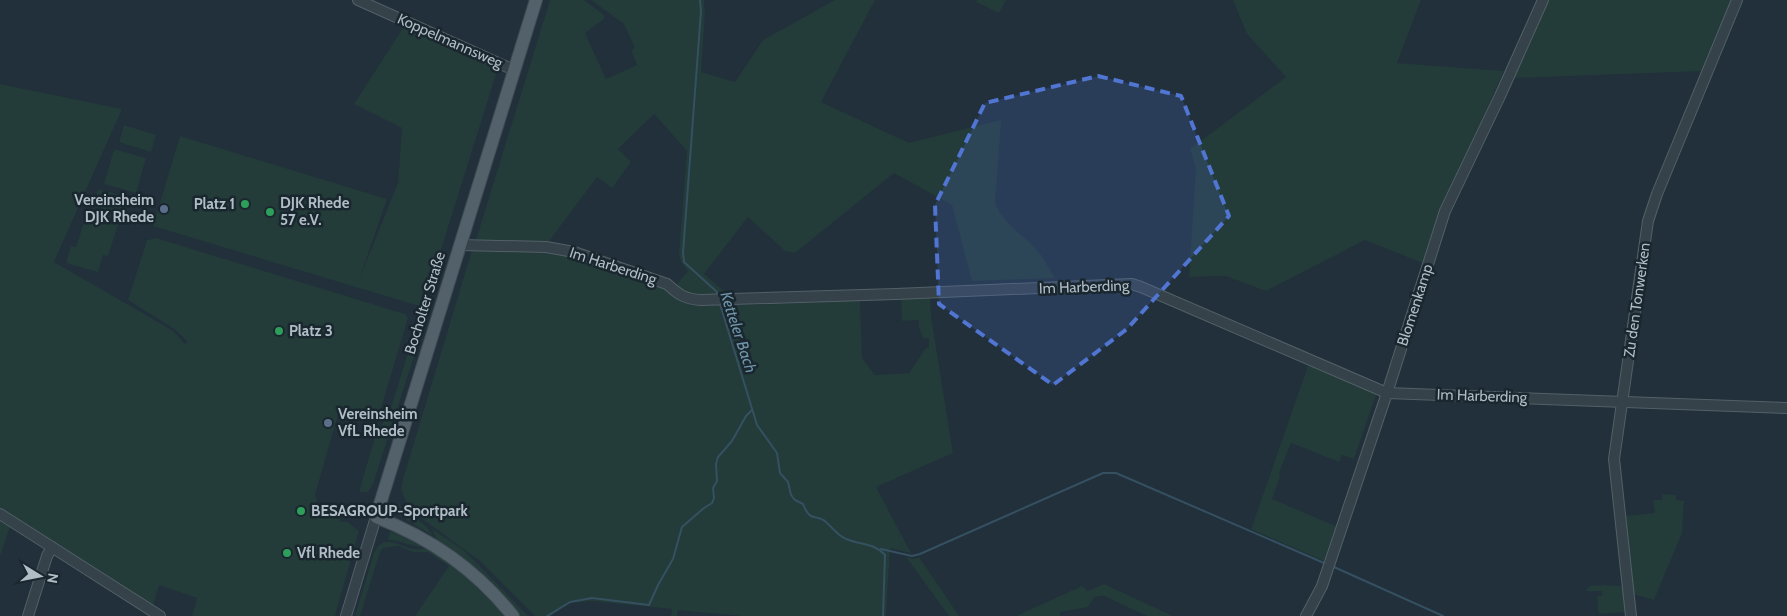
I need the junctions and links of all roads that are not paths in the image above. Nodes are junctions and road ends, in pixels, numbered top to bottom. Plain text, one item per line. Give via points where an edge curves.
1 (358, 0) edge
2 (536, 0) edge
3 (1543, 0) edge
4 (1737, 0) edge
5 (514, 70) junction
6 (460, 245) junction
7 (1387, 393) junction
8 (1622, 401) junction
9 (1787, 408) edge
10 (0, 514) edge
11 (376, 517) junction
12 (52, 547) junction
13 (28, 616) edge
14 (158, 616) edge
15 (346, 616) edge
16 (512, 616) edge
17 (1306, 616) edge
18 (1631, 616) edge

1 - 5 street, Koppelmannsweg
2 - 5 main road, Bocholter Straße
3 - 7 street, Blomenkamp via 1445,212
4 - 8 street, Zu den Tonwerken via 1648,221
5 - 6 main road, Bocholter Straße
6 - 7 street, Im Harberding via 546,247 574,252 667,284 688,299 1132,284
6 - 11 main road, Bocholter Straße
7 - 8 street, Im Harberding
7 - 17 street, Blomenkamp via 1322,586
8 - 9 street, Im Harberding
8 - 18 street, Zu den Tonwerken via 1614,459
10 - 12 street
11 - 15 street, Bocholter Straße
11 - 16 main road via 408,530 461,563
12 - 13 street
12 - 14 street

